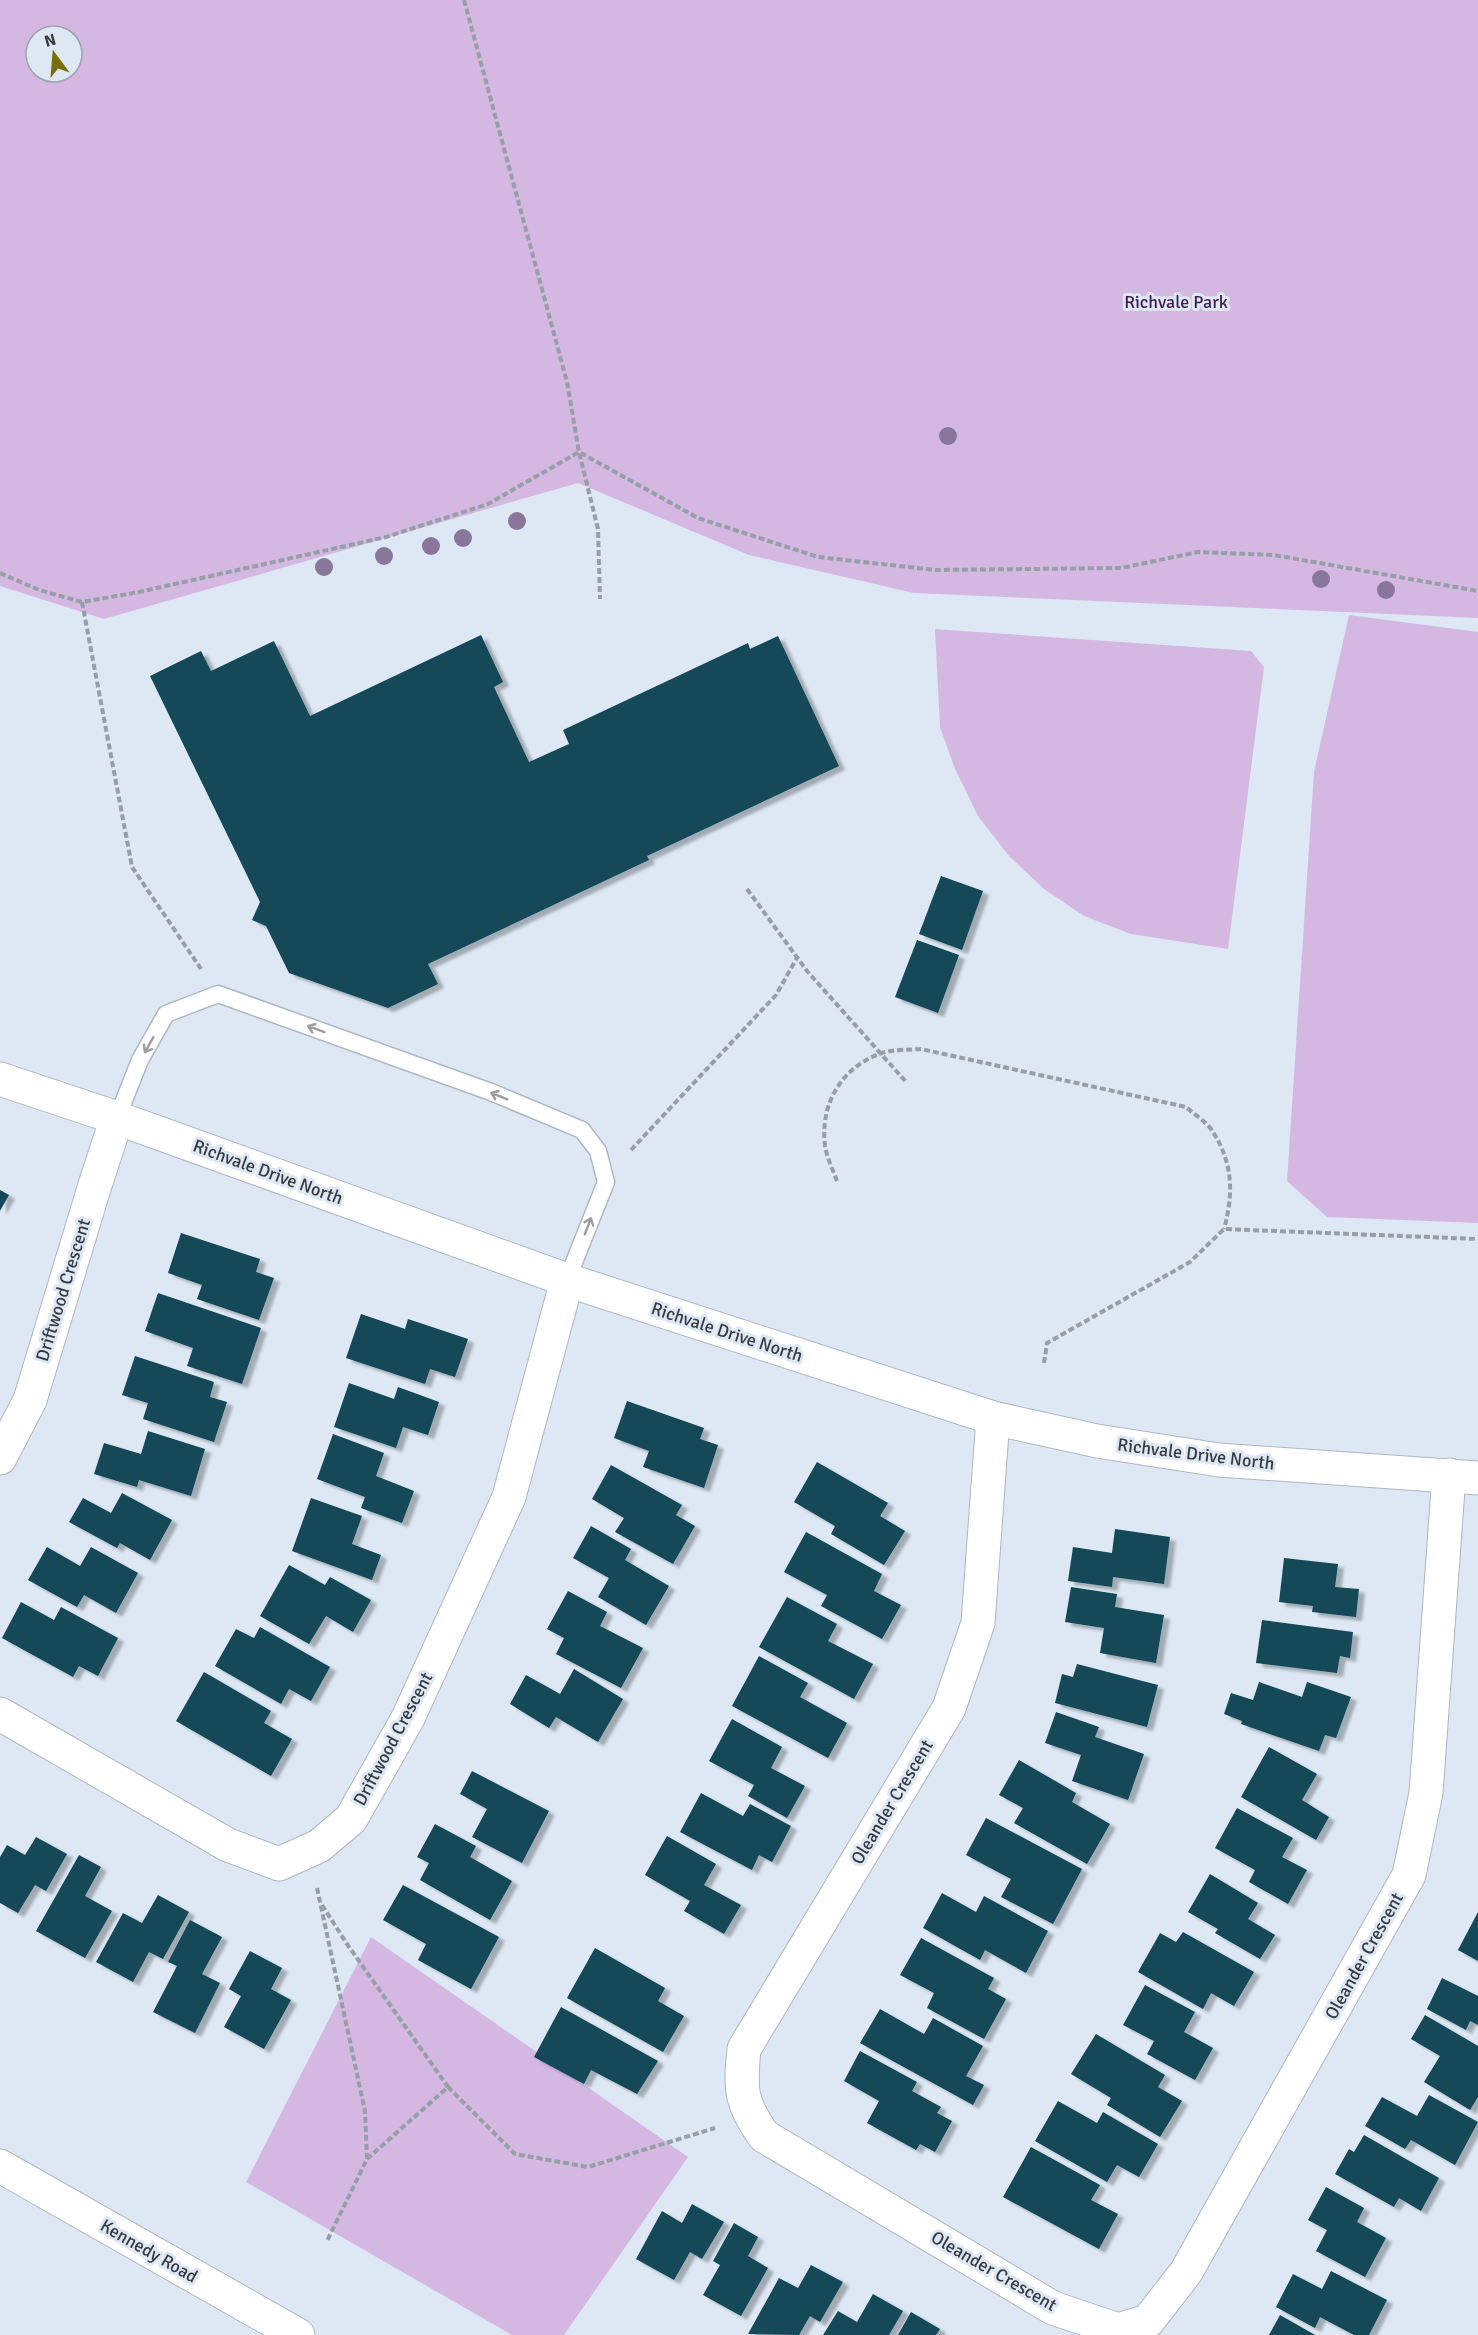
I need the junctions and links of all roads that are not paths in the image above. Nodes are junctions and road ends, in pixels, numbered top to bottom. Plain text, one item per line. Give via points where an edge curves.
1 (0, 1079) edge
2 (117, 1118) junction
3 (567, 1280) junction
4 (993, 1418) junction
5 (0, 1458) edge
6 (1464, 1476) edge
7 (0, 1714) edge
8 (0, 2166) edge
9 (298, 2335) edge

1 - 2 street, Richvale Drive North
2 - 3 street, Richvale Drive North
3 -> 2 lane via 606,1182 598,1151 582,1130 491,1092 218,994 166,1014 141,1060
2 - 5 street, Driftwood Crescent via 30,1400
3 - 4 street, Richvale Drive North
3 - 7 street, Driftwood Crescent via 509,1497 408,1718 351,1819 319,1846 279,1864 228,1845
4 - 6 street, Richvale Drive North via 1097,1441 1219,1460
4 - 6 street, Oleander Crescent via 978,1623 949,1708 744,2049 741,2085 751,2117 764,2136 1053,2308 1118,2330 1148,2321 1186,2272 1409,1875 1426,1793
8 - 9 street, Kennedy Road

